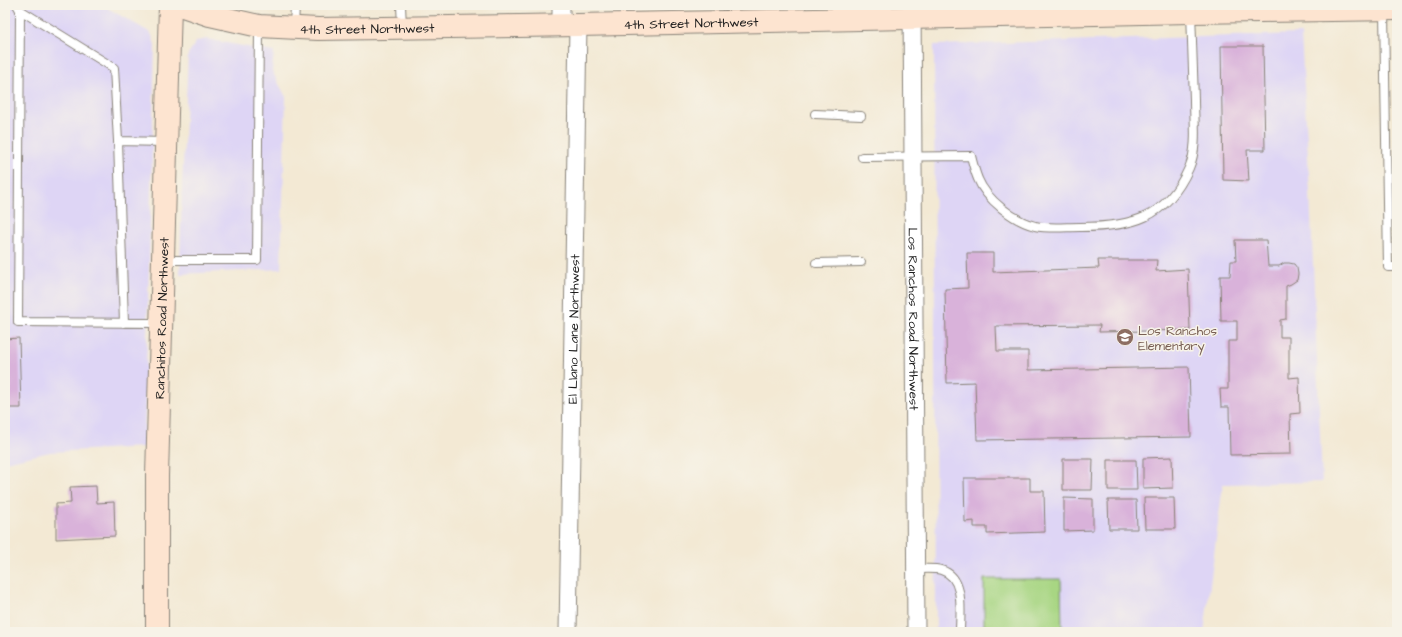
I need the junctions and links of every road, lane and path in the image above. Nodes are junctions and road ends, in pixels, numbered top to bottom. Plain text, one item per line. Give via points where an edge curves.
1 (170, 5) edge
2 (180, 5) edge
3 (295, 5) edge
4 (401, 5) edge
5 (19, 8) edge
6 (1293, 8) edge
7 (1391, 9) edge
8 (912, 11) edge
9 (1191, 12) junction
10 (567, 19) edge
11 (259, 26) junction
12 (294, 28) junction
13 (402, 28) junction
14 (815, 114) dead end
15 (862, 116) dead end
16 (118, 141) junction
17 (166, 142) junction
18 (913, 156) junction
19 (862, 158) dead end
20 (163, 260) junction
21 (861, 262) dead end
22 (816, 263) dead end
23 (1397, 267) edge
24 (124, 322) junction
25 (162, 323) junction
26 (916, 569) junction
27 (157, 632) edge
28 (568, 632) edge
29 (916, 632) edge
30 (960, 632) edge

1 - 17 main road, Ranchitos Road Northwest
2 - 11 main road, 4th Street Northwest
3 - 12 lane
4 - 13 lane
5 - 16 lane via 114,68
5 - 24 lane via 18,322
6 - 7 main road, 4th Street Northwest
6 - 9 main road, 4th Street Northwest
7 - 23 lane via 1388,267
8 - 9 main road, 4th Street Northwest
8 - 10 main road, 4th Street Northwest
8 - 18 street, Los Ranchos Road Northwest
9 - 18 lane via 1194,153 1189,168 1174,194 1150,215 1123,225 1048,228 1034,226 1018,220 985,191 978,179 971,156
10 - 13 main road, 4th Street Northwest
10 - 28 street, El Llano Lane Northwest
11 - 12 main road, 4th Street Northwest
11 - 20 lane via 258,260
12 - 13 main road, 4th Street Northwest
14 - 15 lane
16 - 17 lane
16 - 24 lane
17 - 20 main road, Ranchitos Road Northwest
18 - 19 lane
18 - 26 street, Los Ranchos Road Northwest
20 - 25 main road, Ranchitos Road Northwest
21 - 22 lane
24 - 25 lane
25 - 27 main road, Ranchitos Road Northwest via 157,476
26 - 29 street, Los Ranchos Road Northwest
26 - 30 lane via 942,570 956,581 960,593

